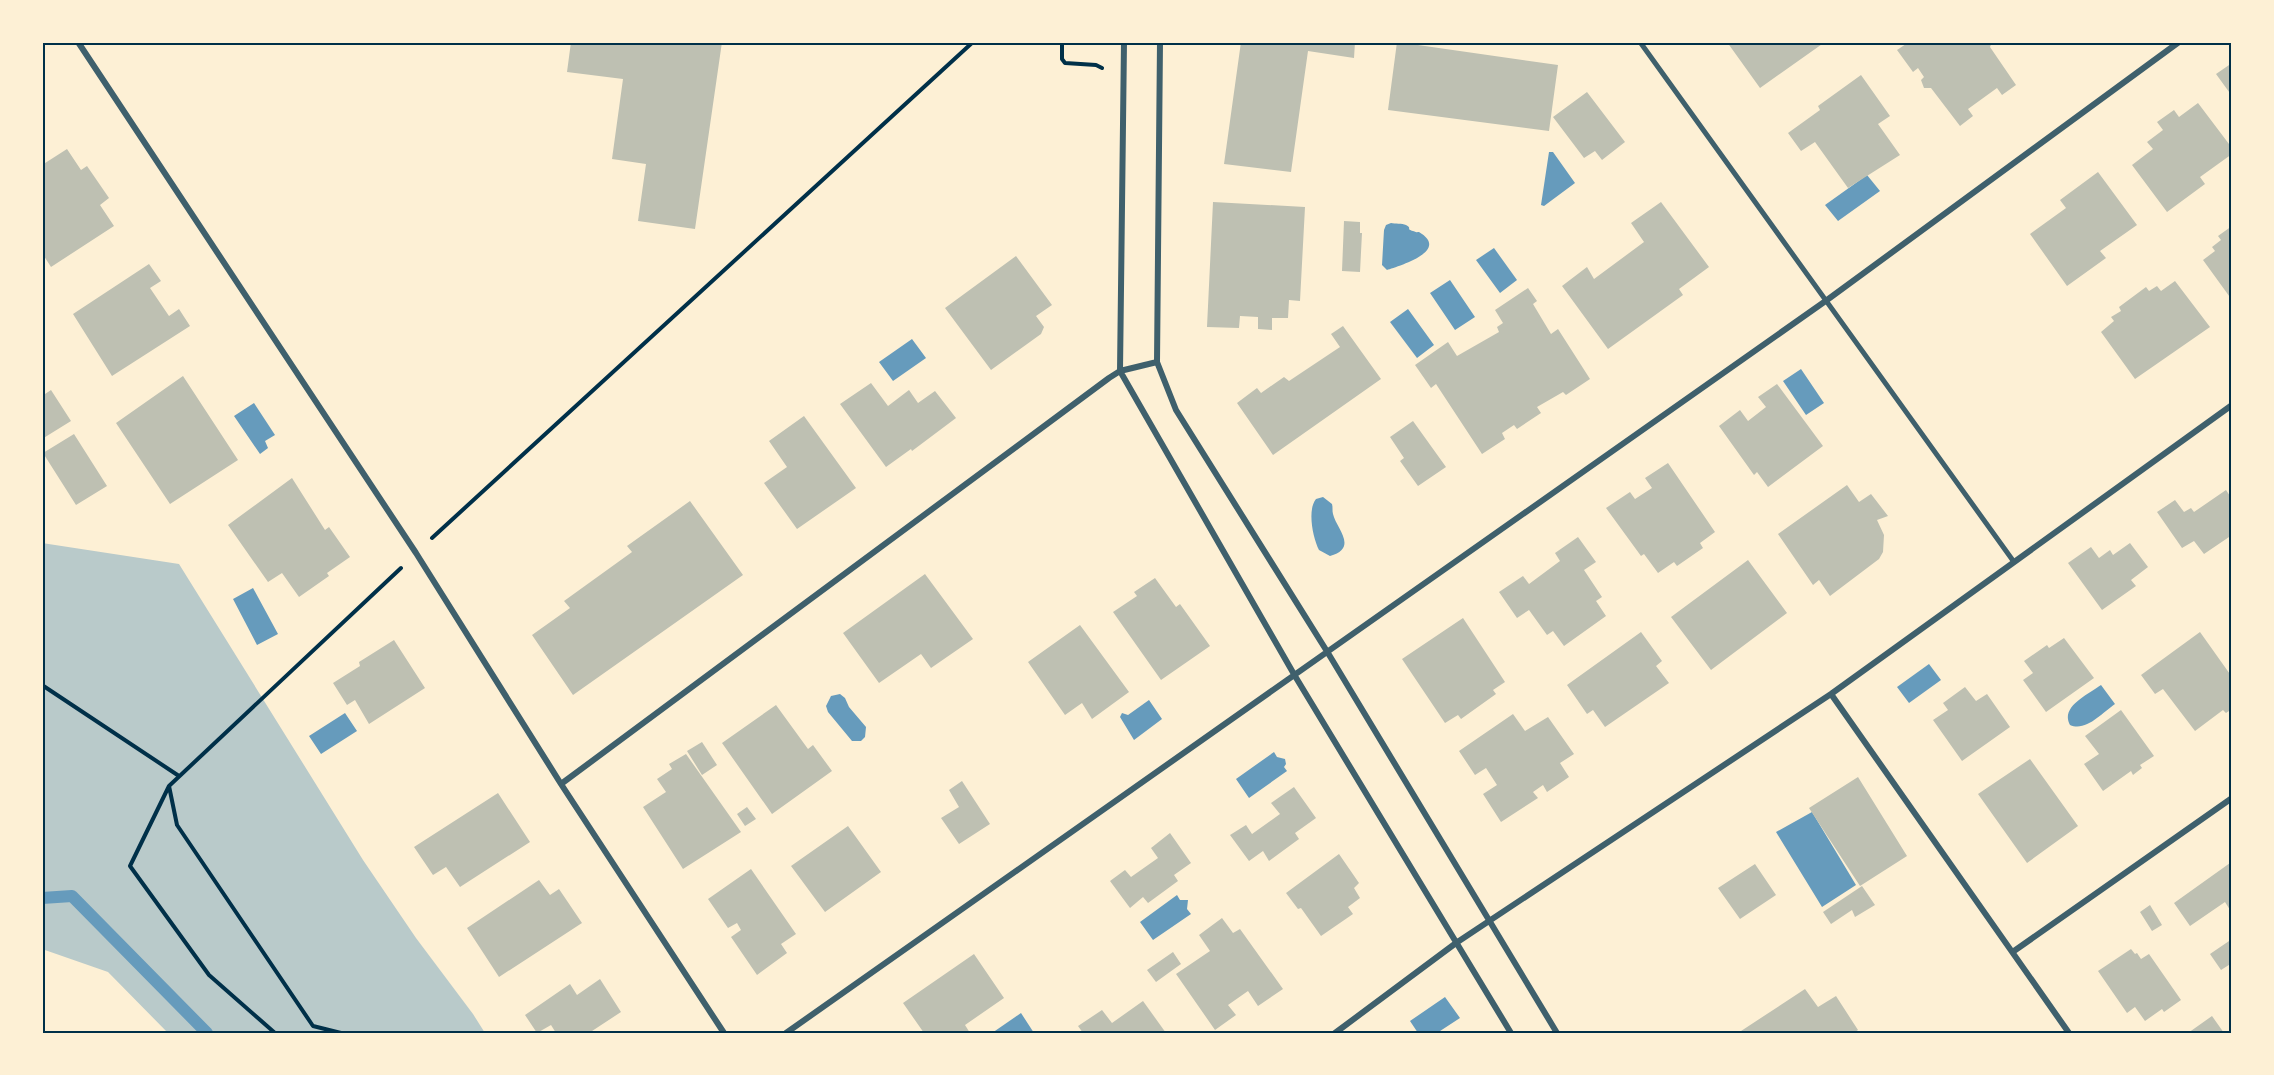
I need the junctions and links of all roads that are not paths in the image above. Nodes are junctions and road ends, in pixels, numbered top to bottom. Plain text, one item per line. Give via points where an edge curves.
1 (78, 42) edge
2 (1124, 42) edge
3 (1160, 42) edge
4 (1640, 42) edge
5 (2179, 42) edge
6 (1827, 300) junction
7 (1157, 362) junction
8 (1120, 370) junction
9 (2232, 405) edge
10 (2014, 562) junction
11 (1328, 653) junction
12 (1295, 676) junction
13 (1831, 694) junction
14 (561, 784) junction
15 (2232, 798) edge
16 (1489, 922) junction
17 (1456, 943) junction
18 (2014, 951) junction
19 (724, 1033) edge
20 (786, 1033) edge
21 (1335, 1033) edge
22 (1511, 1033) edge
23 (1557, 1033) edge
24 (2069, 1033) edge

1 - 14 street via 416,554
2 - 8 street
3 - 7 street
4 - 6 street
5 - 6 street
6 - 10 street
6 - 11 street
7 - 8 street
7 - 11 street via 1176,410
8 - 12 street
8 - 14 street
9 - 10 street
10 - 13 street
11 - 12 street
11 - 16 street
12 - 17 street
12 - 20 street
13 - 16 street
13 - 18 street
14 - 19 street
15 - 18 street
16 - 17 street
16 - 23 street
17 - 21 street
17 - 22 street
18 - 24 street

